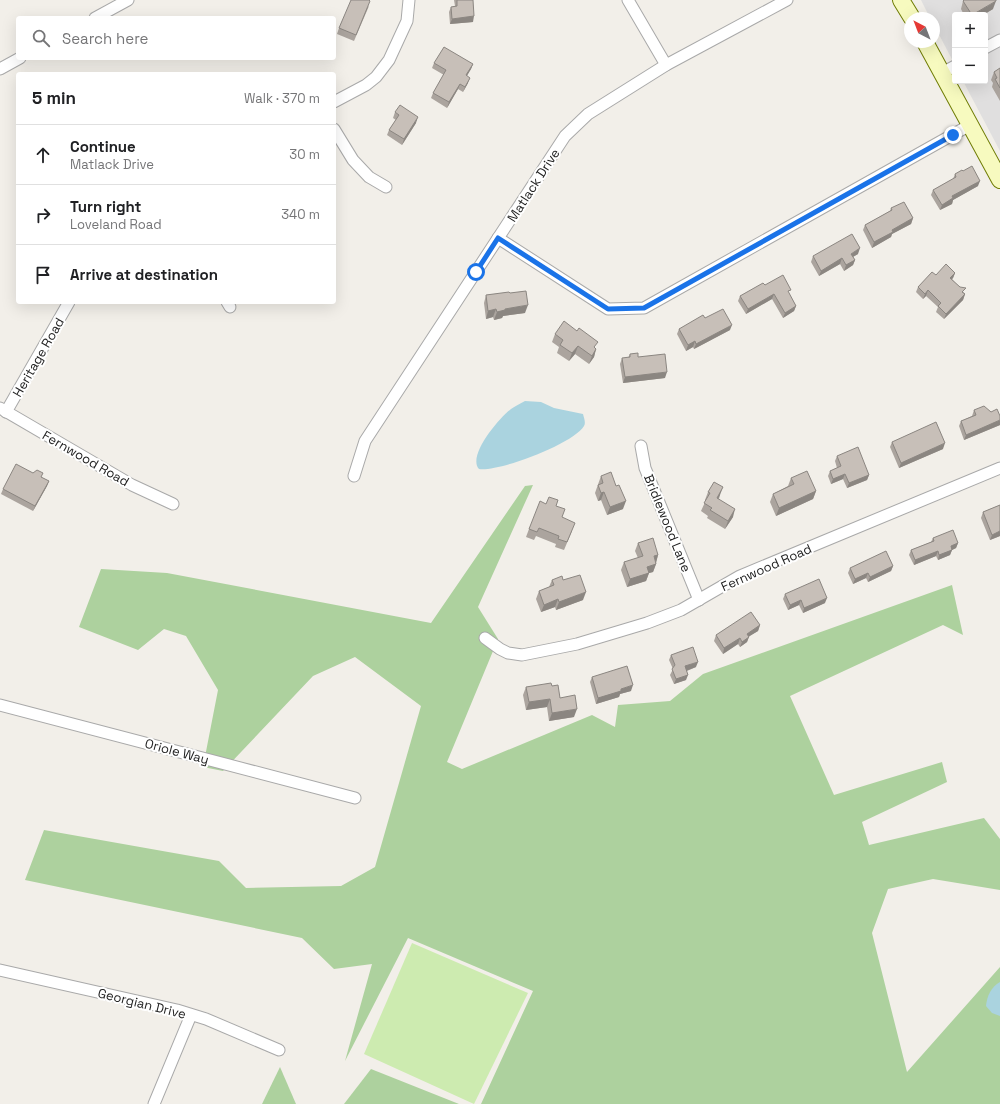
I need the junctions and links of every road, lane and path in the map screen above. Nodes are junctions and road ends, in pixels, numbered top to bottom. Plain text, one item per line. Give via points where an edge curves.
1 (128, 0) edge
2 (409, 0) edge
3 (628, 0) edge
4 (787, 0) edge
5 (902, 0) edge
6 (909, 12) edge
7 (99, 16) edge
8 (1000, 40) edge
9 (988, 46) edge
10 (930, 48) edge
11 (16, 60) edge
12 (666, 65) junction
13 (0, 69) edge
14 (949, 70) edge
15 (336, 101) edge
16 (970, 125) junction
17 (336, 132) edge
18 (1000, 180) edge
19 (386, 187) dead end
20 (498, 238) junction
21 (68, 304) edge
22 (3, 410) edge
23 (641, 446) dead end
24 (1000, 468) edge
25 (354, 476) dead end
26 (173, 504) dead end
27 (699, 600) junction
28 (485, 638) dead end
29 (0, 704) edge
30 (355, 798) dead end
31 (0, 970) edge
32 (191, 1015) junction
33 (279, 1050) dead end
34 (154, 1104) edge

1 - 7 street
2 - 15 street via 406,21 389,60 366,85
3 - 12 street
4 - 12 street, Matlack Drive
5 - 6 main road
8 - 9 street
10 - 14 main road
11 - 13 street
12 - 20 street, Matlack Drive via 588,114 565,136
14 - 16 main road
16 - 18 main road
16 - 20 street via 644,308 608,309
17 - 19 street via 353,160 369,176
20 - 25 street, Matlack Drive via 365,441
21 - 22 street, Heritage Road
22 - 26 street, Fernwood Road via 132,485
23 - 27 street, Bridlewood Lane via 645,468
24 - 27 street, Fernwood Road via 740,576
27 - 28 street, Fernwood Road via 647,623 577,644 534,653 508,653
29 - 30 street, Oriole Way
31 - 32 street, Georgian Drive
32 - 33 street, Georgian Drive
32 - 34 street

